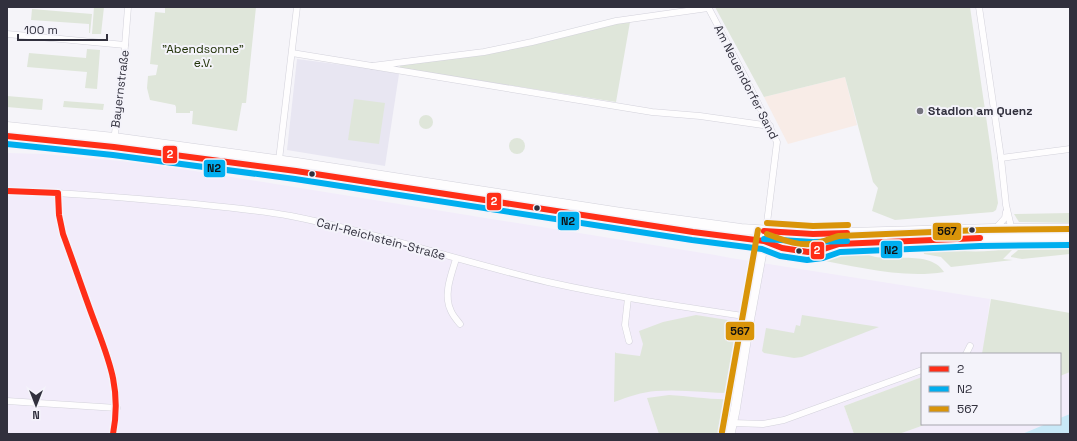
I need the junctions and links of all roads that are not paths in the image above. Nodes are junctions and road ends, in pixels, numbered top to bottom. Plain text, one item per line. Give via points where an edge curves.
1 (128, 7) edge
2 (297, 7) edge
3 (708, 7) edge
4 (979, 7) edge
5 (7, 34) edge
6 (125, 45) junction
7 (292, 53) junction
8 (372, 66) junction
9 (770, 126) junction
10 (7, 127) edge
11 (7, 136) edge
12 (114, 142) junction
13 (1070, 149) edge
14 (1001, 158) junction
15 (280, 160) junction
16 (7, 191) edge
17 (58, 193) junction
18 (1006, 205) junction
19 (994, 229) junction
20 (1070, 229) edge
21 (766, 231) junction
22 (1012, 234) junction
23 (1070, 237) edge
24 (764, 241) junction
25 (456, 259) junction
26 (628, 298) junction
27 (750, 317) junction
28 (460, 324) dead end
29 (629, 340) dead end
30 (970, 346) dead end
31 (966, 353) edge
32 (921, 370) edge
33 (7, 401) edge
34 (117, 408) junction
35 (733, 423) junction
36 (113, 434) edge
37 (730, 434) edge

1 - 6 street, Bayernstraße
2 - 7 street
3 - 8 street via 616,21 484,52
3 - 9 street, Am Neuendorfer Sand
4 - 14 street
5 - 6 street
6 - 12 street, Bayernstraße
7 - 8 street
7 - 15 street
8 - 9 street via 652,112
9 - 21 street, Am Neuendorfer Sand via 777,147
10 - 12 main road
11 - 12 main road
12 - 15 main road
12 - 24 main road
13 - 14 street
14 - 18 street
15 - 21 main road via 628,214
16 - 17 street, Carl-Reichstein-Straße
17 - 25 street, Carl-Reichstein-Straße via 279,214 351,229
17 - 34 street via 62,234 112,367
18 - 19 street via 1005,218
18 - 22 street
19 - 21 main road via 839,234
19 - 22 main road
20 - 22 main road
21 - 24 main road
22 - 23 main road
22 - 24 main road via 980,238 838,244
24 - 27 street
25 - 26 street, Carl-Reichstein-Straße
25 - 28 street via 449,283 448,298 450,310
26 - 27 street, Carl-Reichstein-Straße
26 - 29 street via 625,326
27 - 35 street
30 - 31 street
32 - 35 street via 784,420 763,424
33 - 34 street
34 - 36 street
35 - 37 street

